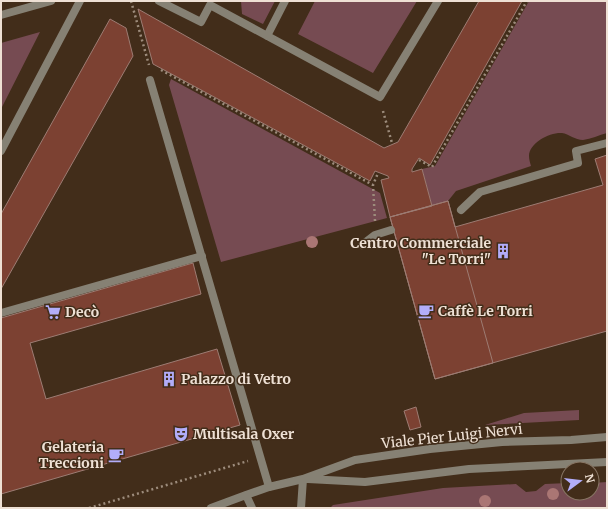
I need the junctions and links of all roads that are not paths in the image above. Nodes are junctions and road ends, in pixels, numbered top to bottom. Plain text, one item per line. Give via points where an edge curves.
1 (51, 1) edge
2 (80, 1) edge
3 (159, 1) edge
4 (285, 1) edge
5 (438, 1) edge
6 (1, 15) edge
7 (267, 36) junction
8 (150, 80) road end
9 (607, 143) edge
10 (1, 151) edge
11 (462, 210) dead end
12 (391, 230) dead end
13 (362, 245) dead end
14 (202, 256) junction
15 (1, 313) edge
16 (607, 437) edge
17 (607, 462) edge
18 (303, 479) junction
19 (269, 487) junction
20 (246, 495) junction
21 (211, 508) edge
22 (252, 508) edge
23 (301, 508) edge

1 - 6 street
2 - 10 street
3 - 7 street via 201,22 210,5
4 - 7 street
5 - 7 street via 380,97
8 - 14 street
9 - 11 street via 576,151 578,163 480,192
12 - 13 street via 375,235
14 - 15 street
14 - 19 street
16 - 18 street, Viale Pier Luigi Nervi via 502,442 430,449 355,460
17 - 18 street, Viale Pier Luigi Nervi via 469,469 365,482
18 - 19 street, Viale Pier Luigi Nervi
18 - 23 street
19 - 20 street, Viale Pier Luigi Nervi
20 - 21 street, Viale Pier Luigi Nervi
20 - 22 street

